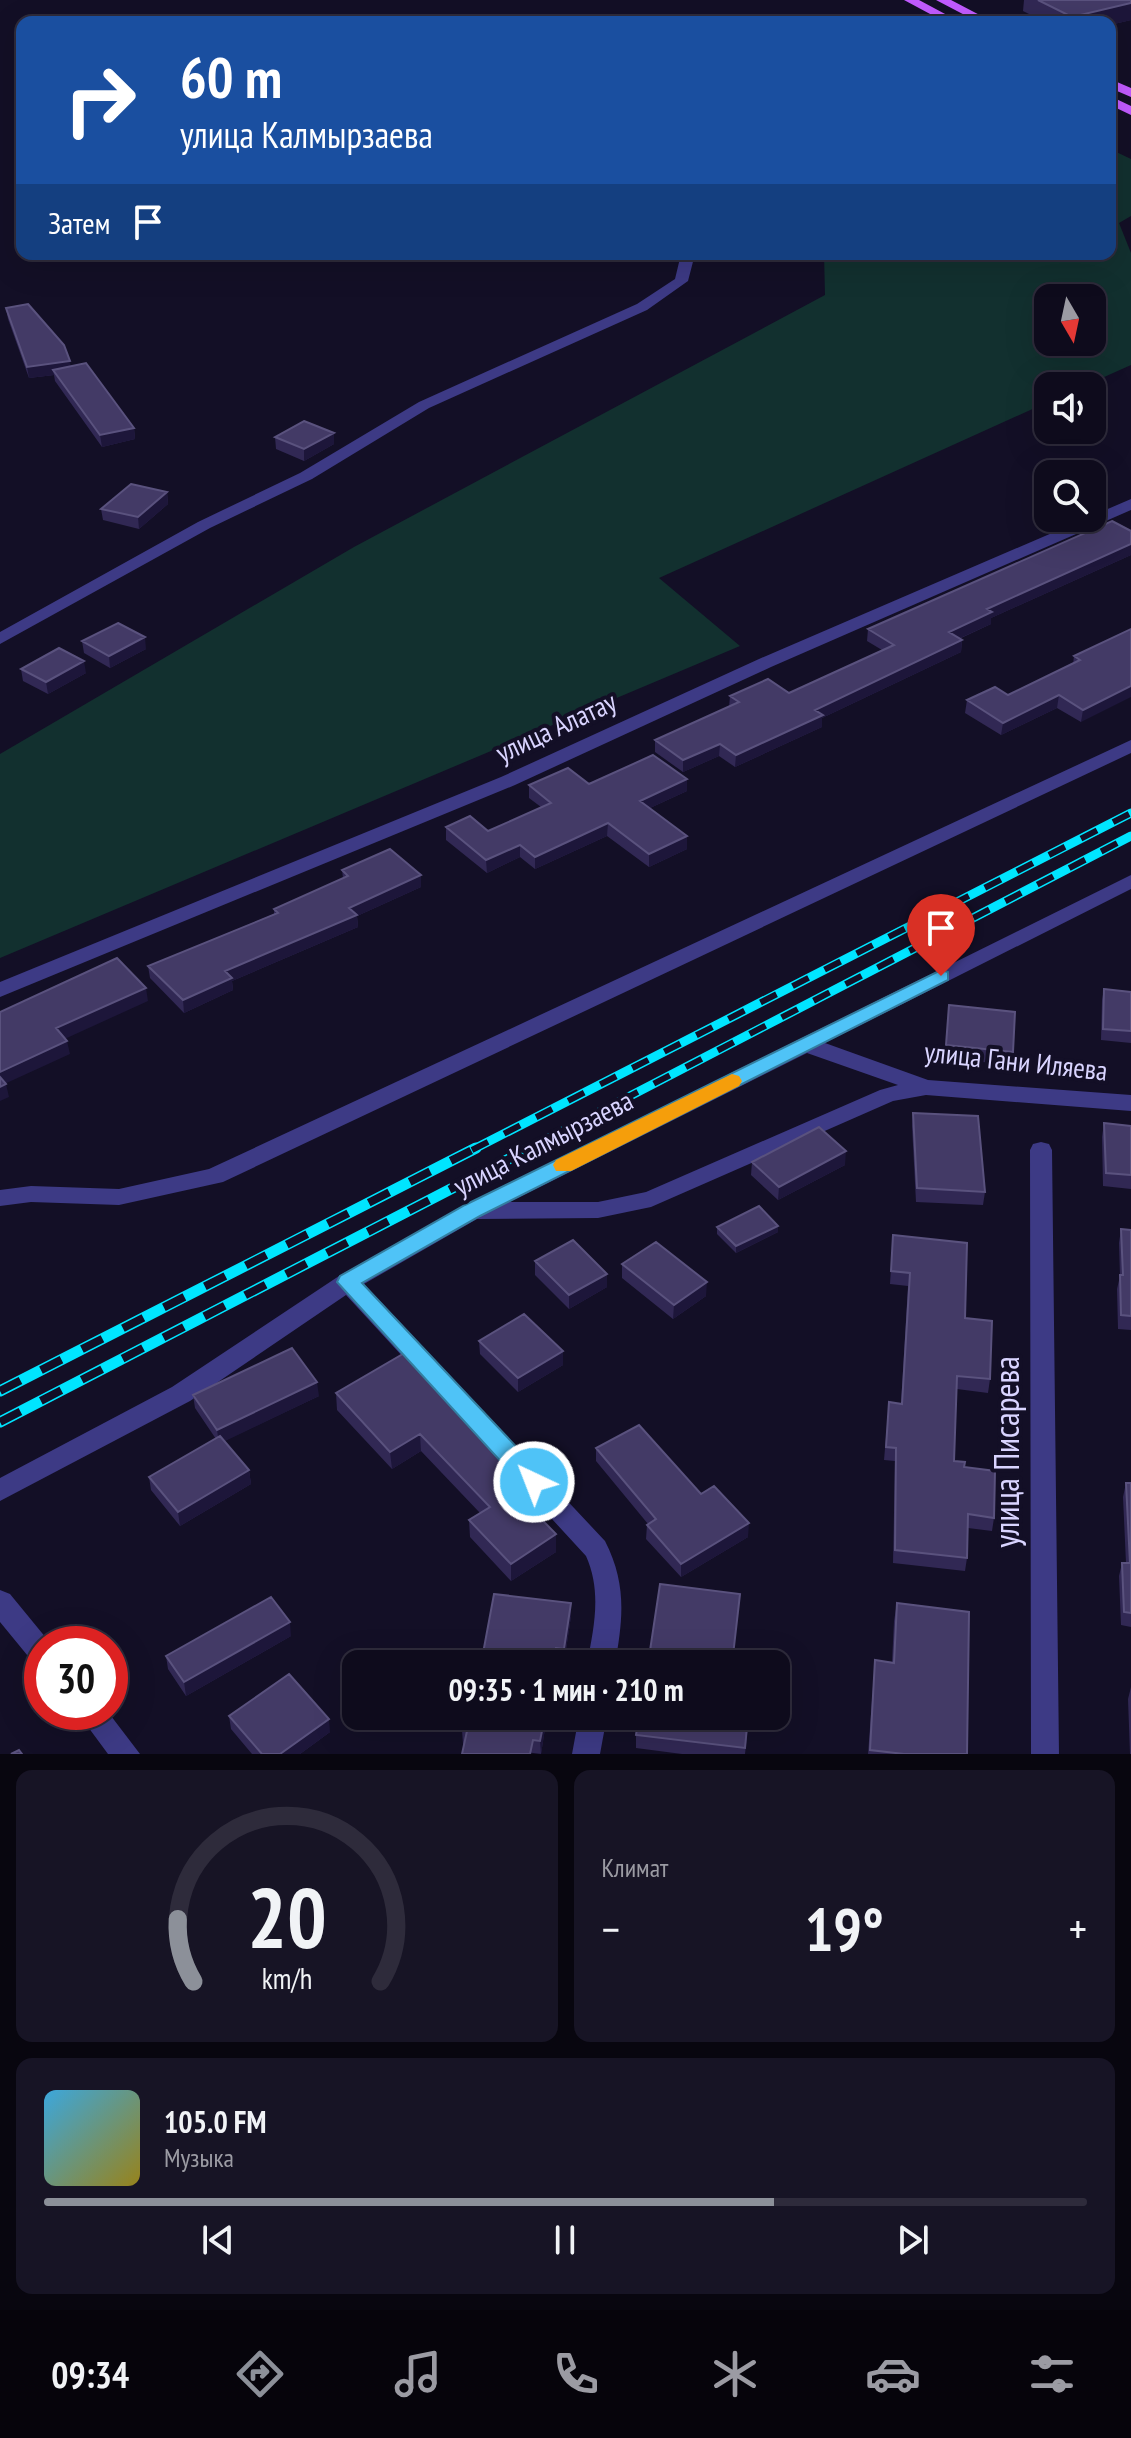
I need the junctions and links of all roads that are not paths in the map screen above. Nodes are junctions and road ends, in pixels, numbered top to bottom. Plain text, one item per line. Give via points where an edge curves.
1 (910, 0) edge
2 (942, 0) edge
3 (943, 16) edge
4 (974, 16) edge
5 (686, 260) edge
6 (1131, 504) edge
7 (0, 639) edge
8 (1131, 746) edge
9 (1131, 881) edge
10 (0, 990) edge
11 (805, 1044) junction
12 (926, 1087) junction
13 (1131, 1103) edge
14 (1041, 1150) dead end
15 (0, 1198) edge
16 (473, 1211) junction
17 (348, 1282) junction
18 (0, 1490) edge
19 (0, 1602) edge
20 (24, 1631) edge
21 (604, 1650) edge
22 (106, 1730) edge
23 (590, 1730) edge
24 (126, 1754) edge
25 (586, 1754) edge
26 (1045, 1754) edge

1 - 3 main road
2 - 4 main road
5 - 7 street via 681,281 642,307 424,405 306,476 204,525
6 - 10 street, улица Алатау via 508,781
8 - 15 street via 215,1176 119,1197
9 - 11 street, улица Калмырзаева
11 - 12 street, улица Гани Иляева
11 - 16 street, улица Калмырзаева
12 - 13 street, улица Гани Иляева
12 - 16 street via 888,1095 651,1199 598,1210
14 - 26 street, улица Писарева
16 - 17 street, улица Калмырзаева
17 - 18 street, улица Калмырзаева via 181,1394
17 - 21 street via 596,1549 609,1575 612,1603
19 - 20 street
22 - 24 street
23 - 25 street

